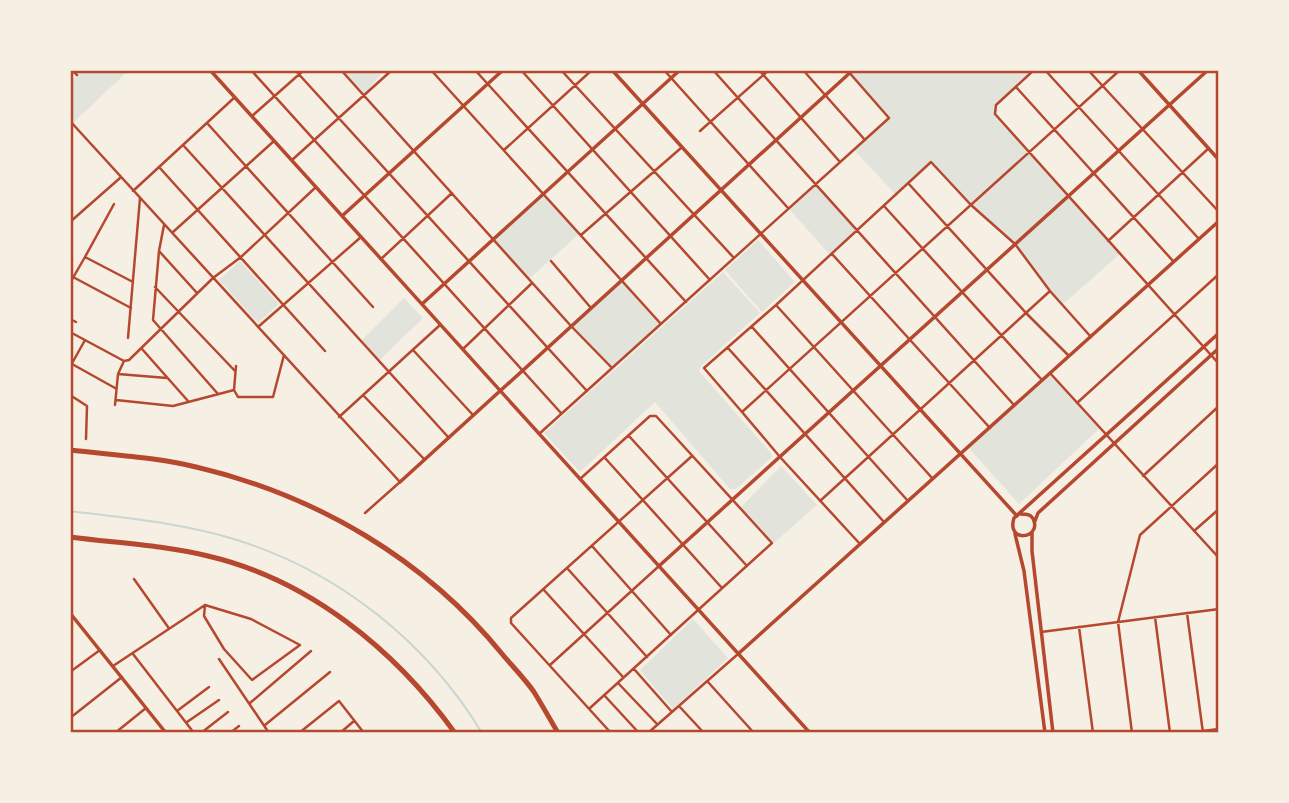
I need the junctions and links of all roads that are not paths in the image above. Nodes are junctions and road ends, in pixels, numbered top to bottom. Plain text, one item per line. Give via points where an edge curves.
1 (72, 70) edge
2 (251, 70) edge
3 (295, 70) edge
4 (303, 70) edge
5 (341, 70) edge
6 (392, 70) edge
7 (431, 70) edge
8 (475, 70) edge
9 (503, 70) edge
10 (521, 70) edge
11 (561, 70) edge
12 (592, 70) edge
13 (612, 70) edge
14 (664, 70) edge
15 (680, 70) edge
16 (713, 70) edge
17 (758, 70) edge
18 (769, 70) edge
19 (803, 70) edge
20 (1034, 70) edge
21 (1045, 70) edge
22 (1088, 70) edge
23 (1120, 70) edge
24 (1138, 70) edge
25 (1208, 70) edge
26 (214, 71) edge
27 (850, 71) edge
28 (299, 74) junction
29 (77, 75) dead end
30 (763, 75) junction
31 (671, 78) junction
32 (487, 84) junction
33 (575, 85) junction
34 (1103, 86) junction
35 (1016, 87) junction
36 (364, 95) junction
37 (825, 95) junction
38 (275, 96) junction
39 (235, 97) junction
40 (738, 98) junction
41 (643, 104) junction
42 (553, 105) junction
43 (1169, 105) junction
44 (464, 106) junction
45 (1079, 107) junction
46 (252, 116) junction
47 (800, 117) junction
48 (340, 118) junction
49 (70, 121) edge
50 (711, 122) junction
51 (207, 123) junction
52 (528, 128) junction
53 (615, 129) junction
54 (1054, 129) junction
55 (1143, 129) junction
56 (700, 131) dead end
57 (314, 140) junction
58 (776, 140) junction
59 (865, 140) junction
60 (274, 141) junction
61 (183, 145) junction
62 (682, 147) junction
63 (1209, 148) junction
64 (592, 149) junction
65 (503, 150) junction
66 (414, 151) junction
67 (1118, 151) junction
68 (1029, 152) junction
69 (292, 160) junction
70 (1219, 160) edge
71 (841, 162) junction
72 (749, 164) junction
73 (247, 166) junction
74 (159, 167) junction
75 (568, 172) junction
76 (654, 172) junction
77 (389, 173) junction
78 (1094, 173) junction
79 (1183, 173) junction
80 (121, 177) junction
81 (908, 184) junction
82 (816, 185) junction
83 (316, 187) junction
84 (223, 188) junction
85 (721, 190) junction
86 (133, 191) junction
87 (630, 192) junction
88 (452, 193) junction
89 (543, 194) junction
90 (365, 195) junction
91 (1158, 195) junction
92 (1069, 196) junction
93 (141, 198) junction
94 (114, 204) dead end
95 (971, 205) junction
96 (884, 206) junction
97 (789, 209) junction
98 (199, 210) junction
99 (1219, 212) edge
100 (289, 213) junction
101 (605, 214) junction
102 (428, 215) junction
103 (694, 215) junction
104 (342, 216) junction
105 (1134, 217) junction
106 (70, 222) edge
107 (1219, 222) edge
108 (164, 225) junction
109 (947, 227) junction
110 (858, 231) junction
111 (172, 233) junction
112 (761, 234) junction
113 (265, 235) junction
114 (581, 235) junction
115 (670, 236) junction
116 (361, 237) junction
117 (403, 238) junction
118 (493, 239) junction
119 (1199, 239) junction
120 (1108, 241) junction
121 (1015, 244) junction
122 (923, 249) junction
123 (159, 251) junction
124 (832, 254) junction
125 (85, 257) junction
126 (240, 257) junction
127 (646, 258) junction
128 (734, 258) junction
129 (381, 259) junction
130 (332, 261) junction
131 (469, 261) junction
132 (551, 261) dead end
133 (1174, 262) junction
134 (986, 270) junction
135 (896, 274) junction
136 (1219, 274) edge
137 (74, 277) junction
138 (213, 278) junction
139 (622, 280) junction
140 (803, 280) junction
141 (710, 281) junction
142 (133, 282) junction
143 (70, 283) edge
144 (308, 283) junction
145 (532, 283) junction
146 (445, 284) junction
147 (1148, 285) junction
148 (155, 287) junction
149 (1050, 291) junction
150 (198, 293) junction
151 (961, 293) junction
152 (871, 298) junction
153 (686, 302) junction
154 (422, 304) junction
155 (284, 305) junction
156 (509, 305) junction
157 (776, 305) junction
158 (373, 307) dead end
159 (131, 308) junction
160 (592, 308) junction
161 (178, 313) junction
162 (1026, 313) junction
163 (1175, 315) junction
164 (935, 317) junction
165 (70, 318) edge
166 (76, 321) dead end
167 (661, 324) junction
168 (843, 324) junction
169 (441, 325) junction
170 (571, 326) junction
171 (258, 327) junction
172 (752, 327) junction
173 (485, 328) junction
174 (160, 331) junction
175 (70, 332) edge
176 (1219, 333) edge
177 (1002, 335) junction
178 (1091, 337) junction
179 (128, 338) dead end
180 (85, 340) junction
181 (910, 340) junction
182 (1203, 347) junction
183 (142, 348) junction
184 (548, 348) junction
185 (728, 348) junction
186 (814, 348) junction
187 (1219, 348) edge
188 (463, 349) junction
189 (413, 350) junction
190 (326, 351) dead end
191 (284, 355) junction
192 (1211, 355) junction
193 (1068, 356) junction
194 (974, 360) junction
195 (124, 361) junction
196 (1219, 364) edge
197 (71, 365) edge
198 (236, 366) dead end
199 (881, 366) junction
200 (612, 369) junction
201 (790, 369) junction
202 (523, 370) junction
203 (236, 372) junction
204 (389, 372) junction
205 (1050, 373) junction
206 (118, 374) junction
207 (167, 378) junction
208 (1042, 380) junction
209 (949, 384) junction
210 (116, 389) junction
211 (234, 390) junction
212 (766, 390) junction
213 (853, 390) junction
214 (500, 391) junction
215 (587, 391) junction
216 (218, 394) junction
217 (70, 395) edge
218 (363, 395) junction
219 (116, 400) junction
220 (188, 401) junction
221 (1077, 403) junction
222 (115, 405) dead end
223 (1014, 405) junction
224 (1219, 406) edge
225 (920, 409) junction
226 (742, 412) junction
227 (829, 412) junction
228 (562, 413) junction
229 (473, 415) junction
230 (339, 417) junction
231 (990, 428) junction
232 (539, 434) junction
233 (805, 434) junction
234 (893, 434) junction
235 (1106, 435) junction
236 (629, 436) junction
237 (449, 438) junction
238 (86, 439) dead end
239 (1113, 443) junction
240 (70, 450) edge
241 (961, 454) junction
242 (692, 456) junction
243 (869, 456) junction
244 (779, 457) junction
245 (605, 458) junction
246 (425, 459) junction
247 (1219, 463) edge
248 (1143, 476) junction
249 (845, 478) junction
250 (580, 479) junction
251 (667, 479) junction
252 (933, 479) junction
253 (400, 482) junction
254 (643, 501) junction
255 (732, 501) junction
256 (820, 501) junction
257 (908, 501) junction
258 (1171, 506) junction
259 (1219, 509) edge
260 (365, 513) dead end
261 (1018, 515) junction
262 (708, 522) junction
263 (884, 522) junction
264 (620, 523) junction
265 (1035, 523) junction
266 (1194, 531) junction
267 (1015, 532) junction
268 (1032, 533) junction
269 (70, 537) edge
270 (860, 544) junction
271 (683, 545) junction
272 (592, 546) junction
273 (1218, 555) edge
274 (659, 566) junction
275 (747, 567) junction
276 (567, 568) junction
277 (134, 579) dead end
278 (722, 588) junction
279 (542, 589) junction
280 (632, 592) junction
281 (205, 605) junction
282 (1219, 609) edge
283 (698, 610) junction
284 (1187, 613) junction
285 (608, 614) junction
286 (71, 616) edge
287 (1155, 617) junction
288 (1118, 622) junction
289 (1079, 627) junction
290 (169, 629) junction
291 (1041, 632) junction
292 (586, 634) junction
293 (671, 635) junction
294 (100, 650) junction
295 (311, 651) dead end
296 (133, 654) junction
297 (738, 654) junction
298 (647, 657) junction
299 (219, 659) dead end
300 (550, 665) junction
301 (114, 667) junction
302 (634, 669) junction
303 (330, 672) dead end
304 (70, 673) edge
305 (121, 677) junction
306 (624, 678) junction
307 (708, 682) junction
308 (618, 683) junction
309 (209, 687) dead end
310 (604, 695) junction
311 (219, 700) dead end
312 (250, 703) junction
313 (679, 706) junction
314 (146, 708) junction
315 (590, 708) junction
316 (177, 711) junction
317 (228, 712) dead end
318 (673, 712) junction
319 (70, 718) edge
320 (354, 721) junction
321 (186, 723) junction
322 (658, 725) junction
323 (239, 726) dead end
324 (264, 726) junction
325 (1219, 729) edge
326 (650, 732) edge
327 (1203, 732) edge
328 (116, 733) edge
329 (166, 733) edge
330 (194, 733) edge
331 (201, 733) edge
332 (230, 733) edge
333 (269, 733) edge
334 (299, 733) edge
335 (340, 733) edge
336 (363, 733) edge
337 (455, 733) edge
338 (558, 733) edge
339 (611, 733) edge
340 (639, 733) edge
341 (704, 733) edge
342 (754, 733) edge
343 (810, 733) edge
344 (1045, 733) edge
345 (1053, 733) edge
346 (1093, 733) edge
347 (1132, 733) edge
348 (1170, 733) edge
349 (1186, 733) edge

1 - 29 street
2 - 38 street
3 - 28 street
4 - 28 street
5 - 36 street
6 - 36 street
7 - 44 street
8 - 32 street
9 - 32 street
10 - 42 street
11 - 33 street
12 - 33 street
13 - 41 street
14 - 31 street
15 - 31 street
16 - 40 street
17 - 30 street
18 - 30 street
19 - 37 street
20 - 35 street
21 - 45 street
22 - 34 street
23 - 34 street
24 - 43 street
25 - 43 street
26 - 39 street
27 - 37 street
27 - 59 street via 889,118
28 - 38 street
28 - 48 street
30 - 40 street
30 - 47 street
31 - 41 street
31 - 50 street
32 - 44 street
32 - 52 street
33 - 42 street
33 - 53 street
34 - 45 street
34 - 55 street
35 - 54 street
35 - 68 street via 996,106 995,114
36 - 48 street
36 - 66 street
37 - 47 street
37 - 59 street
38 - 46 street
38 - 57 street
39 - 46 street
39 - 51 street
40 - 50 street
40 - 58 street
41 - 53 street
41 - 62 street
42 - 52 street
42 - 64 street
43 - 55 street
43 - 63 street
44 - 65 street
44 - 66 street
45 - 54 street
45 - 67 street
46 - 60 street
47 - 58 street
47 - 71 street
48 - 57 street
48 - 77 street
49 - 80 street
50 - 56 street
50 - 72 street
51 - 61 street
51 - 73 street
52 - 65 street
52 - 75 street
53 - 64 street
53 - 76 street
54 - 68 street
54 - 78 street
55 - 67 street
55 - 79 street
57 - 69 street
57 - 90 street
58 - 72 street
58 - 82 street
59 - 71 street
60 - 69 street
60 - 73 street
61 - 74 street
61 - 84 street
62 - 76 street
62 - 85 street
63 - 70 street
63 - 79 street
64 - 75 street
64 - 87 street
65 - 89 street
66 - 77 street
66 - 88 street
67 - 78 street
67 - 91 street
68 - 92 street
68 - 95 street
69 - 83 street
71 - 82 street
72 - 85 street
72 - 97 street
73 - 84 street
73 - 100 street
74 - 86 street
74 - 98 street
75 - 89 street
75 - 101 street
76 - 87 street
76 - 103 street
77 - 90 street
77 - 102 street
78 - 92 street
78 - 105 street
79 - 91 street
79 - 99 street
80 - 86 street
80 - 106 street
81 - 95 street via 931,162
81 - 96 street
81 - 109 street
82 - 97 street
82 - 110 street
83 - 100 street
83 - 104 street
84 - 98 street
84 - 113 street
85 - 103 street
85 - 112 street
86 - 93 street
87 - 101 street
87 - 115 street
88 - 102 street
88 - 118 street
89 - 114 street
89 - 118 street
90 - 104 street
90 - 117 street
91 - 105 street
91 - 119 street
92 - 120 street
92 - 121 street
93 - 108 street
93 - 142 street
94 - 125 street
95 - 109 street
95 - 121 street
96 - 110 street
96 - 122 street
97 - 112 street
98 - 111 street
98 - 126 street
100 - 113 street
100 - 130 street
101 - 114 street
101 - 127 street
102 - 117 street
102 - 131 street
103 - 115 street
103 - 128 street
104 - 116 street
105 - 120 street
105 - 133 street
107 - 119 street
108 - 111 street
108 - 123 street
109 - 122 street
109 - 134 street
110 - 124 street
110 - 135 street
111 - 138 street
112 - 128 street
112 - 140 street
113 - 126 street
113 - 144 street
114 - 139 street
115 - 127 street
115 - 141 street
116 - 129 street
116 - 130 street
117 - 129 street
117 - 146 street
118 - 131 street
118 - 145 street
119 - 133 street
120 - 147 street
121 - 134 street
121 - 149 street
122 - 135 street
122 - 151 street
123 - 148 street
123 - 150 street
124 - 140 street
124 - 152 street
125 - 137 street
125 - 142 street
126 - 138 street
126 - 155 street
127 - 139 street
127 - 153 street
128 - 141 street
129 - 154 street
130 - 144 street
130 - 158 street
131 - 146 street
131 - 156 street
132 - 160 street
133 - 147 street
134 - 151 street
134 - 162 street
135 - 152 street
135 - 164 street
136 - 163 street
137 - 143 street
137 - 159 street
138 - 150 street
138 - 171 street
139 - 160 street
139 - 167 street
140 - 157 street
140 - 168 street
141 - 153 street
142 - 159 street
144 - 155 street
144 - 204 street
145 - 156 street
145 - 170 street
146 - 154 street
146 - 173 street
147 - 163 street
147 - 178 street
148 - 161 street
148 - 174 street via 152,317
149 - 162 street
149 - 178 street
150 - 161 street
151 - 164 street
151 - 177 street
152 - 168 street
152 - 181 street
153 - 167 street
154 - 169 street
155 - 171 street
155 - 190 street
156 - 173 street
156 - 184 street
157 - 172 street
157 - 186 street
159 - 179 street
160 - 170 street
161 - 174 street
161 - 203 street
162 - 177 street
162 - 193 street
163 - 182 street
163 - 221 street
164 - 181 street
164 - 194 street
165 - 166 street
167 - 200 street
168 - 186 street
168 - 199 street
169 - 188 street
169 - 189 street
170 - 184 street
170 - 200 street
171 - 191 street
172 - 185 street
172 - 201 street
173 - 188 street
173 - 202 street
174 - 183 street
174 - 216 street
175 - 180 street
176 - 182 street
177 - 194 street
177 - 208 street
178 - 193 street
180 - 195 street
180 - 197 street
181 - 199 street
181 - 209 street
182 - 192 street
182 - 235 street
183 - 195 street
183 - 207 street
184 - 202 street
184 - 215 street
185 - 212 street
185 - 226 street via 703,370
186 - 201 street
186 - 213 street
187 - 192 street
188 - 214 street
189 - 204 street
189 - 229 street
191 - 211 street via 273,397 238,397
191 - 230 street
192 - 196 street
192 - 239 street
193 - 205 street
194 - 209 street
194 - 223 street
195 - 206 street
197 - 210 street
198 - 203 street
199 - 213 street
199 - 225 street
200 - 215 street
201 - 212 street
201 - 227 street
202 - 214 street
202 - 228 street
203 - 211 street
204 - 218 street
204 - 237 street
205 - 208 street
205 - 221 street
206 - 207 street
206 - 210 street
207 - 220 street
208 - 223 street
209 - 225 street
209 - 231 street
210 - 219 street
211 - 216 street
212 - 226 street
212 - 233 street
213 - 227 street
213 - 234 street
214 - 229 street
214 - 232 street
215 - 228 street
216 - 220 street
217 - 238 street via 87,406
218 - 230 street
218 - 246 street
219 - 220 street via 173,407
219 - 222 street
221 - 235 street
223 - 231 street
224 - 248 street
225 - 234 street
225 - 241 street
226 - 244 street
227 - 233 street
227 - 243 street
228 - 232 street
229 - 237 street
230 - 253 street
231 - 241 street
232 - 250 street
233 - 244 street
233 - 249 street
234 - 243 street
234 - 252 street
235 - 239 street
235 - 261 street
236 - 242 street via 653,415
236 - 245 street
236 - 251 street
237 - 246 street
239 - 248 street
239 - 265 street via 1038,513
240 - 338 highway via 194,466 247,481 309,504 369,536 434,584 486,633 533,690
241 - 252 street
241 - 261 street
242 - 251 street
242 - 255 street
243 - 249 street
243 - 257 street
244 - 255 street
244 - 256 street
245 - 250 street
245 - 254 street
246 - 253 street
247 - 258 street
248 - 258 street
249 - 256 street
249 - 263 street
250 - 264 street
251 - 254 street
251 - 262 street
252 - 257 street
253 - 260 street
254 - 264 street
254 - 271 street
255 - 262 street
255 - 275 street via 772,543
256 - 270 street
257 - 263 street
258 - 266 street
258 - 288 street via 1140,535
259 - 266 street
261 - 265 street via 1031,516
261 - 267 street via 1012,522
262 - 271 street
262 - 275 street
263 - 270 street
264 - 272 street
264 - 274 street
265 - 268 street
266 - 273 street
267 - 268 street via 1021,536
267 - 344 street
268 - 291 street
269 - 337 highway via 211,556 291,588 382,649
270 - 297 street
271 - 274 street
271 - 278 street
272 - 276 street
272 - 280 street
274 - 280 street
274 - 283 street
275 - 278 street
276 - 279 street
276 - 285 street
277 - 290 street
278 - 283 street
279 - 292 street
279 - 300 street via 511,623
280 - 285 street
280 - 293 street
281 - 281 street via 204,616 224,649 252,680 300,645 251,620
281 - 290 street
282 - 284 street
283 - 293 street
283 - 297 street
284 - 287 street
284 - 327 street
285 - 292 street
285 - 298 street
286 - 294 street
287 - 288 street
287 - 348 street
288 - 289 street
288 - 347 street
289 - 291 street
289 - 346 street
290 - 296 street
291 - 345 street
292 - 300 street
292 - 306 street
293 - 298 street
294 - 301 street
294 - 304 street
295 - 312 street
296 - 301 street
296 - 316 street
297 - 307 street
297 - 343 street
298 - 302 street
299 - 312 street
300 - 315 street
301 - 305 street
302 - 306 street
302 - 318 street
303 - 324 street
305 - 314 street
305 - 319 street
306 - 308 street
307 - 313 street
307 - 342 street
308 - 310 street
308 - 322 street
309 - 316 street
310 - 315 street
310 - 340 street
311 - 321 street
312 - 324 street
313 - 318 street
313 - 341 street
314 - 328 street
314 - 329 street
315 - 339 street
316 - 321 street
317 - 331 street
318 - 322 street
320 - 334 street via 338,701
320 - 335 street
320 - 336 street
321 - 330 street
322 - 326 street
323 - 332 street
324 - 333 street
325 - 327 street
327 - 349 street

